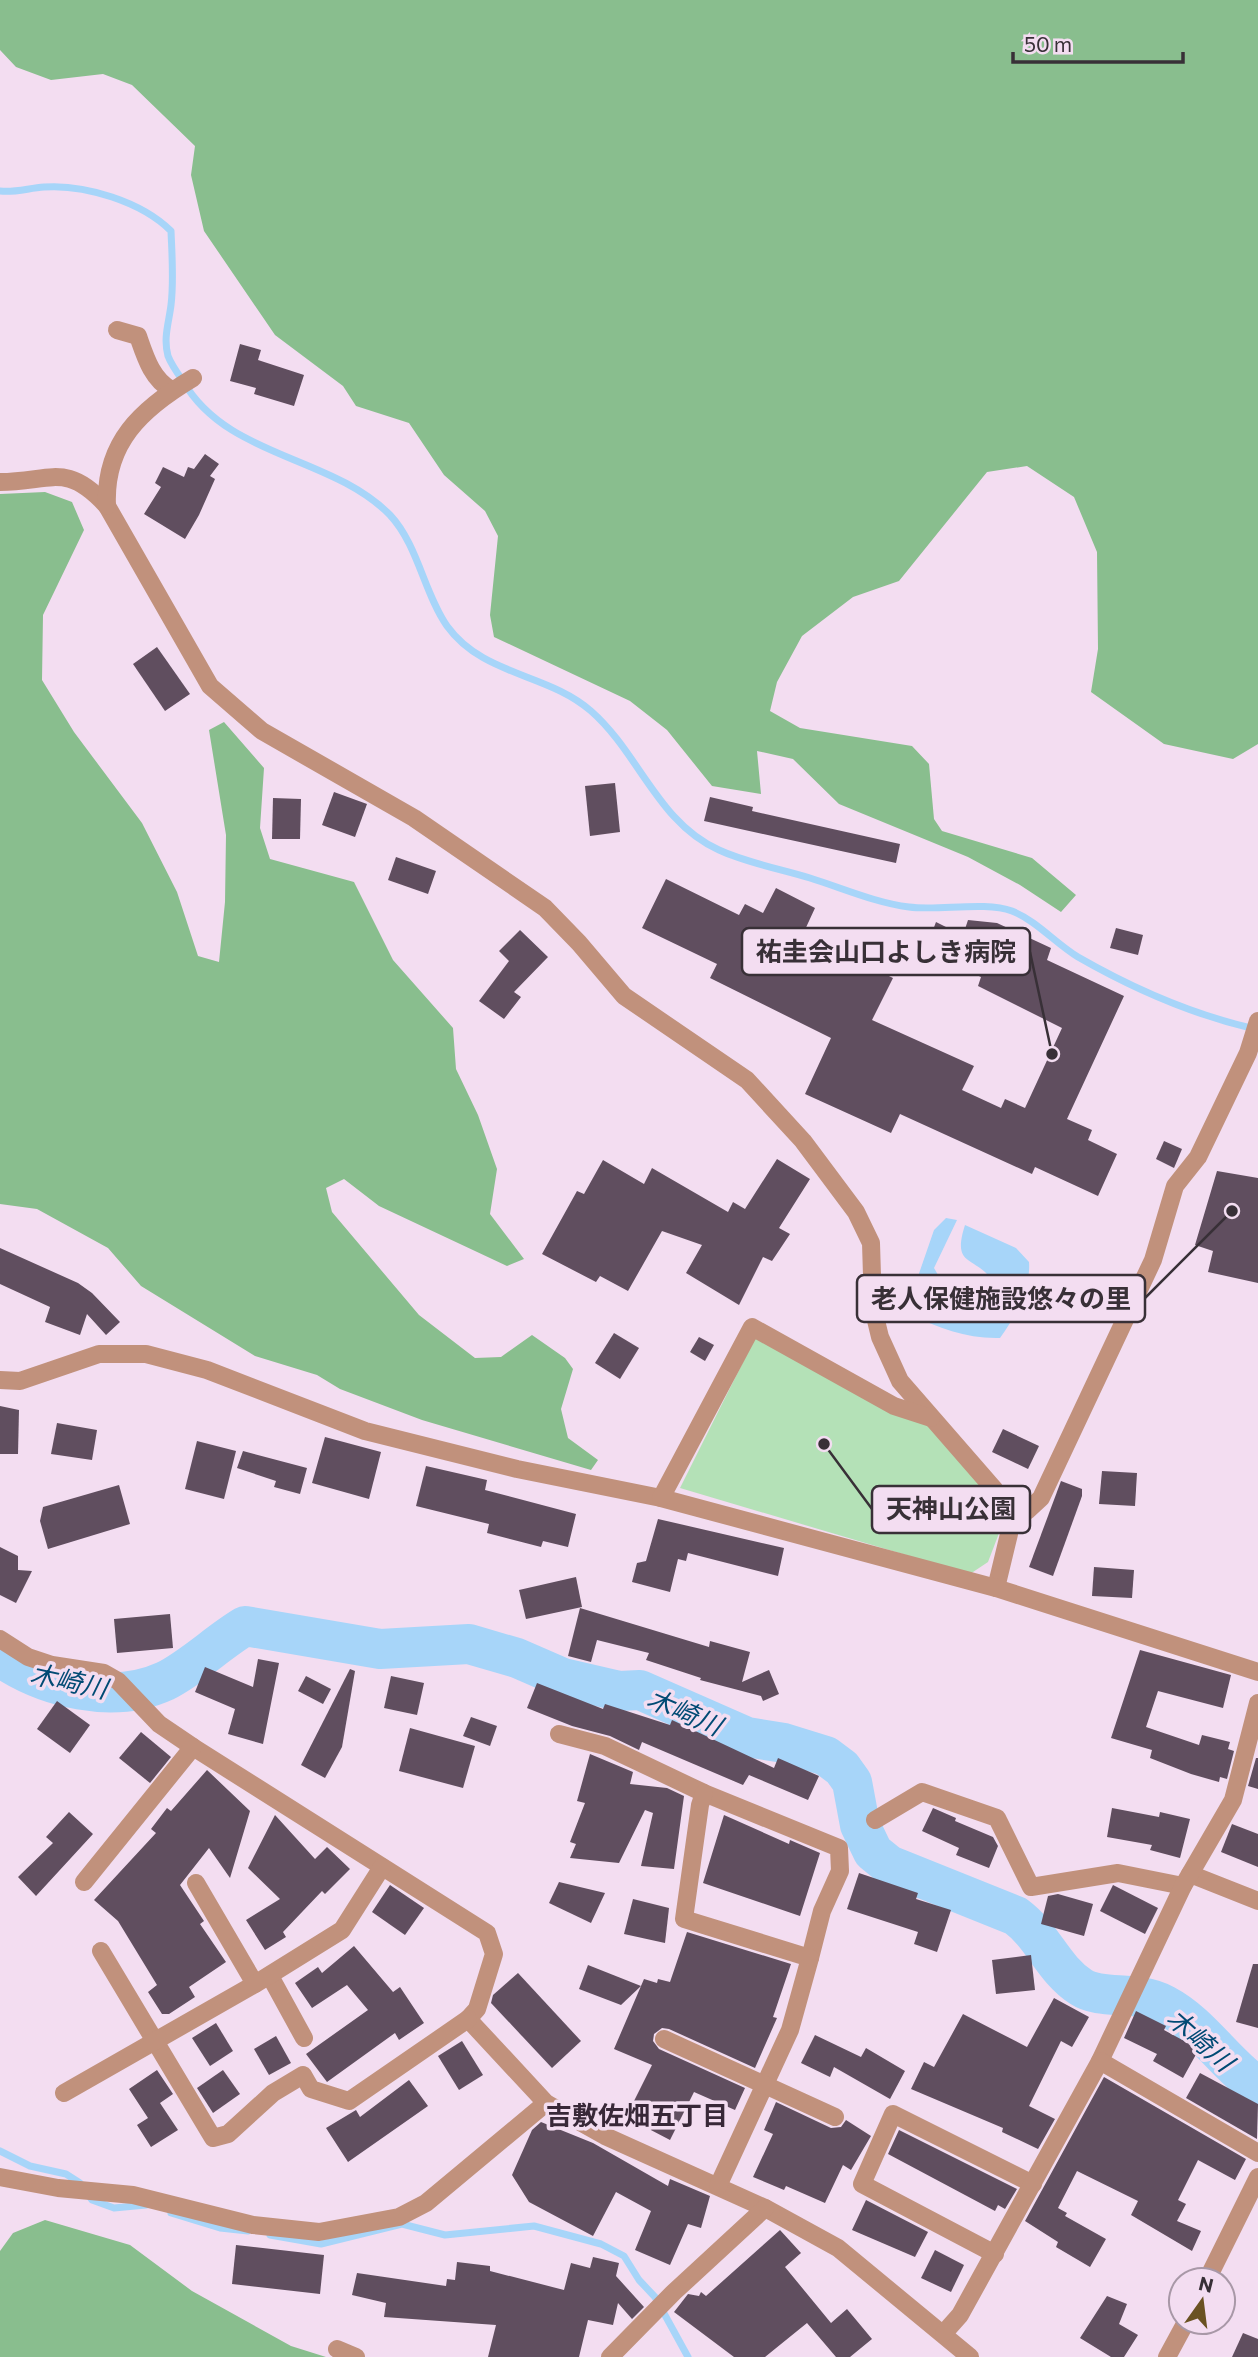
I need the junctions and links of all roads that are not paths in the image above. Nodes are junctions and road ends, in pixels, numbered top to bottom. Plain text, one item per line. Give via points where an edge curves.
1 (117, 330) dead end
2 (193, 378) dead end
3 (172, 390) junction
4 (0, 482) edge
5 (107, 506) junction
6 (1256, 1028) edge
7 (0, 1380) edge
8 (932, 1418) junction
9 (661, 1499) junction
10 (1009, 1514) junction
11 (996, 1588) junction
12 (0, 1639) edge
13 (1258, 1672) edge
14 (1258, 1703) edge
15 (559, 1734) dead end
16 (193, 1747) junction
17 (704, 1793) junction
18 (875, 1820) dead end
19 (382, 1867) junction
20 (1186, 1880) junction
21 (84, 1882) dead end
22 (196, 1884) dead end
23 (1258, 1901) edge
24 (101, 1951) dead end
25 (810, 1958) junction
26 (263, 1980) junction
27 (468, 2019) junction
28 (304, 2038) dead end
29 (664, 2039) dead end
30 (156, 2041) junction
31 (1100, 2062) junction
32 (765, 2085) junction
33 (64, 2093) dead end
34 (546, 2103) junction
35 (835, 2117) dead end
36 (1258, 2153) edge
37 (0, 2177) edge
38 (1258, 2177) edge
39 (1033, 2184) junction
40 (718, 2186) junction
41 (765, 2208) junction
42 (995, 2254) junction
43 (1214, 2266) edge
44 (944, 2333) junction
45 (1178, 2336) edge
46 (337, 2349) dead end
47 (356, 2357) edge
48 (610, 2357) edge
49 (970, 2357) edge
50 (1167, 2357) edge

1 - 3 street via 138,336 149,366 163,386
2 - 3 street
3 - 5 street via 142,414 114,451 107,474
4 - 5 street via 48,475 74,479
5 - 8 street via 210,686 262,731 414,818 545,908 624,996 747,1080 803,1141 856,1212 872,1243 873,1308 880,1337 900,1381
6 - 10 street via 1198,1157 1175,1186 1153,1260 1041,1498 1027,1511
7 - 9 street via 20,1381 99,1354 146,1354 207,1370 365,1431
8 - 9 street via 894,1406 752,1327
8 - 10 street via 994,1489
9 - 11 street
10 - 11 street
11 - 13 street
12 - 16 street via 28,1657 52,1665 104,1673 135,1696 159,1724
14 - 20 street via 1233,1800
15 - 17 street via 605,1746
16 - 19 street
16 - 21 street
17 - 25 street via 684,1919
17 - 25 street via 839,1848 840,1871 822,1911
18 - 20 street via 922,1793 997,1818 1031,1887 1118,1873
19 - 26 street via 342,1930
19 - 27 street via 487,1933 494,1954 477,2010
20 - 23 street
20 - 31 street
22 - 26 street
24 - 30 street
25 - 32 street via 790,2030
26 - 28 street
26 - 30 street
27 - 30 street via 348,2101 311,2089 303,2075 273,2092 228,2134 213,2138
27 - 34 street
29 - 32 street
30 - 33 street
31 - 36 street
31 - 39 street
32 - 35 street
32 - 40 street
34 - 37 street via 426,2203 399,2217 319,2232 253,2225 145,2197
34 - 40 street via 606,2136
38 - 43 street
39 - 42 street
39 - 42 street via 893,2114 862,2184
40 - 41 street
41 - 44 street via 838,2248
41 - 48 street
42 - 44 street via 960,2315
44 - 49 street
45 - 50 street
46 - 47 street

